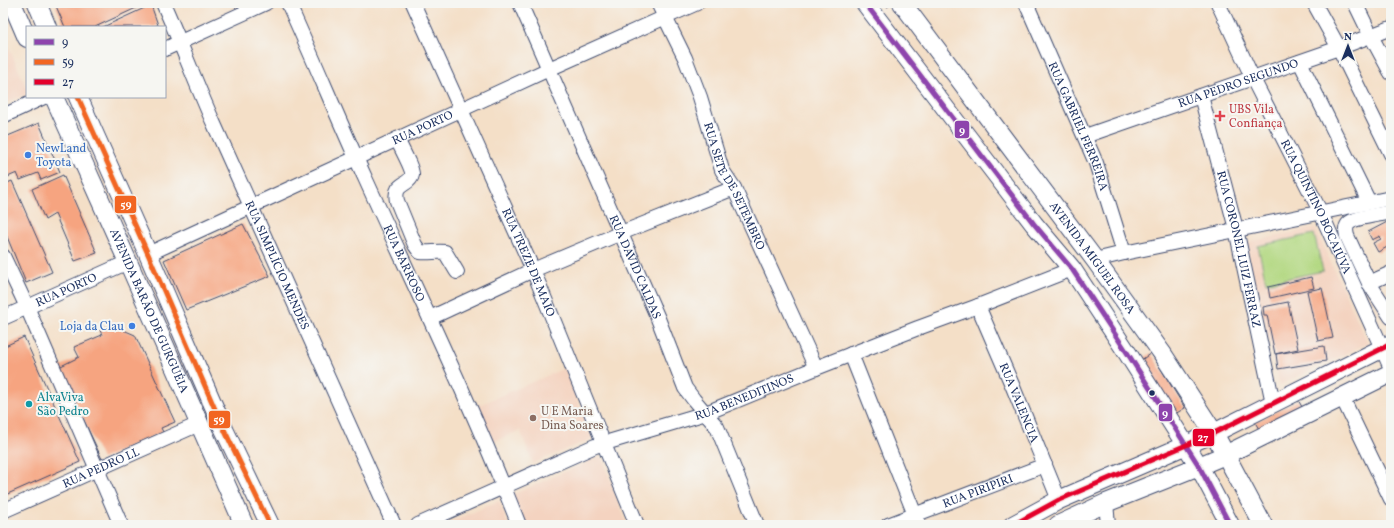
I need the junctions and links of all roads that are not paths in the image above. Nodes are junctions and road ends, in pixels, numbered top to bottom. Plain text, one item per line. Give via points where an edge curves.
1 (12, 3) edge
2 (37, 3) edge
3 (163, 3) edge
4 (266, 3) edge
5 (288, 3) edge
6 (413, 3) edge
7 (520, 3) edge
8 (658, 3) edge
9 (697, 3) edge
10 (865, 3) edge
11 (1026, 3) edge
12 (1218, 3) edge
13 (1314, 3) edge
14 (1356, 3) edge
15 (907, 5) edge
16 (665, 18) junction
17 (48, 26) edge
18 (1391, 28) edge
19 (26, 36) edge
20 (1371, 36) junction
21 (181, 42) junction
22 (1339, 48) junction
23 (166, 49) edge
24 (1300, 62) junction
25 (549, 69) junction
26 (1391, 73) edge
27 (1253, 79) junction
28 (1202, 96) junction
29 (42, 98) edge
30 (54, 98) edge
31 (78, 98) edge
32 (461, 109) junction
33 (3, 116) edge
34 (1085, 136) junction
35 (397, 139) junction
36 (1391, 154) edge
37 (356, 158) junction
38 (734, 188) junction
39 (1391, 198) edge
40 (1369, 202) junction
41 (251, 207) junction
42 (1320, 212) junction
43 (1391, 212) edge
44 (1236, 229) junction
45 (621, 233) junction
46 (1124, 252) junction
47 (148, 254) junction
48 (3, 256) edge
49 (1095, 260) junction
50 (128, 262) junction
51 (1072, 269) junction
52 (533, 270) junction
53 (457, 272) dead end
54 (1391, 273) edge
55 (1369, 283) junction
56 (978, 306) junction
57 (27, 307) junction
58 (1391, 317) edge
59 (3, 318) edge
60 (430, 318) junction
61 (1387, 346) edge
62 (851, 354) junction
63 (816, 368) junction
64 (1391, 368) edge
65 (1391, 373) edge
66 (1342, 397) junction
67 (1274, 403) junction
68 (706, 413) junction
69 (199, 424) junction
70 (1214, 433) junction
71 (604, 442) junction
72 (1186, 446) junction
73 (1225, 455) junction
74 (1045, 466) junction
75 (1199, 466) junction
76 (97, 470) junction
77 (504, 487) junction
78 (1391, 499) edge
79 (1059, 500) junction
80 (1106, 504) junction
81 (3, 511) edge
82 (917, 520) edge
83 (121, 525) edge
84 (244, 525) edge
85 (270, 525) edge
86 (394, 525) edge
87 (418, 525) edge
88 (519, 525) edge
89 (637, 525) edge
90 (757, 525) edge
91 (888, 525) edge
92 (1013, 525) edge
93 (1058, 525) edge
94 (1108, 525) edge
95 (1230, 525) edge
96 (1263, 525) edge

1 - 19 main road
2 - 17 main road
3 - 21 street, RUA SIMPLÍCIO MENDES
4 - 21 street
5 - 37 street, RUA BARROSO
6 - 32 street, RUA TREZE DE MAIO
7 - 25 street, RUA DAVID CALDAS
8 - 16 street, RUA SETE DE SETEMBRO
9 - 16 street, RUA PORTO
10 - 51 main road, AVENIDA MIGUEL ROSA via 1029,218
11 - 34 street, RUA GABRIEL FERREIRA
12 - 27 street, RUA QUINTINO BOCAIÚVA
13 - 22 street
14 - 20 street
15 - 49 main road, AVENIDA MIGUEL ROSA
16 - 25 street, RUA PORTO
16 - 38 street, RUA SETE DE SETEMBRO via 685,58 700,97 722,170
18 - 20 street, RUA PEDRO SEGUNDO
20 - 22 street, RUA PEDRO SEGUNDO
20 - 26 street
21 - 23 street
21 - 41 street, RUA SIMPLÍCIO MENDES
22 - 24 street, RUA PEDRO SEGUNDO
22 - 36 street
24 - 27 street, RUA PEDRO SEGUNDO
24 - 40 street
25 - 32 street, RUA PORTO
25 - 45 street, RUA DAVID CALDAS
27 - 28 street, RUA PEDRO SEGUNDO
27 - 42 street, RUA QUINTINO BOCAIÚVA
28 - 34 street, RUA PEDRO SEGUNDO
28 - 44 street, RUA CORONEL LUIZ FERRAZ
29 - 33 street
30 - 50 main road, AVENIDA BARÃO DE GURGUÉIA
31 - 47 main road, AVENIDA BARÃO DE GURGUÉIA
32 - 35 street, RUA PORTO
32 - 52 street, RUA TREZE DE MAIO
34 - 46 street, RUA GABRIEL FERREIRA
35 - 37 street, RUA PORTO
35 - 53 street via 412,176 399,187 397,201 415,246 420,252 445,252
37 - 41 street, RUA PORTO
37 - 60 street, RUA BARROSO
38 - 45 street
38 - 63 street, RUA SETE DE SETEMBRO
39 - 40 street
40 - 42 street
41 - 47 street, RUA PORTO
41 - 86 street, RUA SIMPLÍCIO MENDES
42 - 44 street
42 - 61 street, RUA QUINTINO BOCAIÚVA
43 - 55 street via 1353,221 1347,225 1347,236
44 - 46 street
44 - 67 street, RUA CORONEL LUIZ FERRAZ
45 - 52 street
45 - 68 street, RUA DAVID CALDAS via 685,388
46 - 49 street
47 - 85 main road, AVENIDA BARÃO DE GURGUÉIA via 221,423
48 - 57 street
49 - 70 main road, AVENIDA MIGUEL ROSA
50 - 57 street, RUA PORTO
50 - 69 main road, AVENIDA BARÃO DE GURGUÉIA
51 - 56 street, RUA BENEDITINOS
51 - 72 main road, AVENIDA MIGUEL ROSA
52 - 60 street
52 - 71 street, RUA TREZE DE MAIO
54 - 55 street
55 - 58 street
56 - 62 street, RUA BENEDITINOS
56 - 74 street, RUA VALENCIA
57 - 59 street, RUA PORTO
57 - 76 street
60 - 77 street, RUA BARROSO
61 - 64 street, RUA QUINTINO BOCAIÚVA
61 - 67 main road
62 - 63 street, RUA BENEDITINOS
62 - 82 street
63 - 68 street, RUA BENEDITINOS
65 - 66 main road
66 - 73 main road
66 - 78 street
67 - 70 main road
68 - 71 street, RUA BENEDITINOS
68 - 90 street, RUA DAVID CALDAS via 717,427
69 - 76 street, RUA PEDRO LL
69 - 84 main road, AVENIDA BARÃO DE GURGUÉIA
70 - 72 main road
70 - 73 main road, AVENIDA MIGUEL ROSA
71 - 77 street, RUA BENEDITINOS
71 - 89 street, RUA TREZE DE MAIO
72 - 75 main road, AVENIDA MIGUEL ROSA
72 - 79 main road
73 - 75 main road
73 - 96 main road, AVENIDA MIGUEL ROSA
74 - 79 street, RUA VALENCIA
74 - 82 street, RUA PIRIPIRI
75 - 80 main road
75 - 95 main road, AVENIDA MIGUEL ROSA
76 - 81 street, RUA PEDRO LL
76 - 83 street
77 - 87 street, RUA BENEDITINOS
77 - 88 street, RUA BARROSO
79 - 92 main road
80 - 93 main road
80 - 94 street
82 - 91 street, RUA PIRIPIRI

